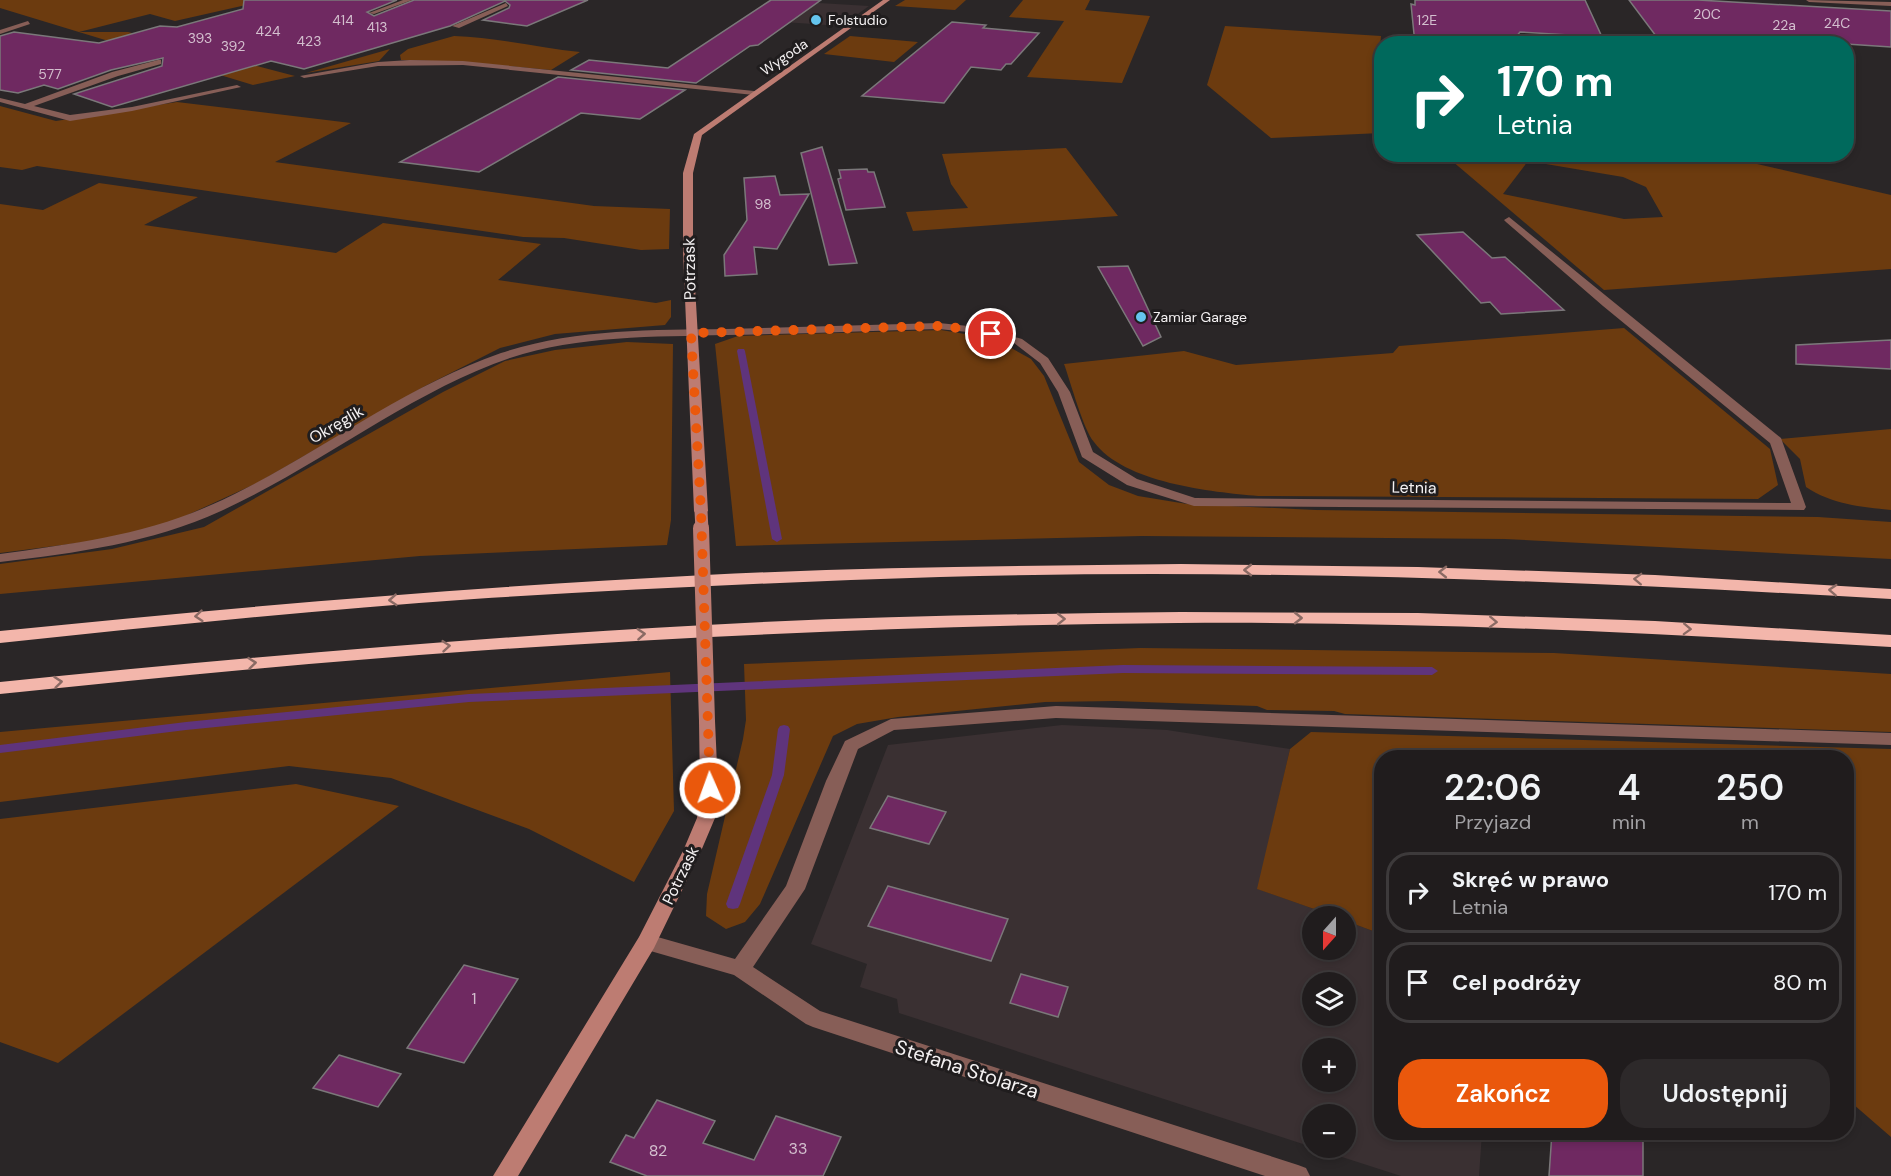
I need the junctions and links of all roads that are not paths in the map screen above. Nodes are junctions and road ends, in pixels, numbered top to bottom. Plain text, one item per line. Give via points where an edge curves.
1 (409, 0) edge
2 (494, 0) edge
3 (887, 0) edge
4 (1809, 0) edge
5 (1891, 4) edge
6 (372, 13) dead end
7 (28, 23) dead end
8 (456, 26) dead end
9 (0, 32) edge
10 (158, 62) dead end
11 (304, 76) dead end
12 (237, 87) dead end
13 (754, 93) junction
14 (0, 100) edge
15 (121, 104) dead end
16 (27, 106) junction
17 (132, 109) junction
18 (1509, 220) dead end
19 (691, 333) junction
20 (0, 558) edge
21 (1891, 594) edge
22 (0, 637) edge
23 (1891, 640) edge
24 (0, 688) edge
25 (1891, 739) edge
26 (646, 942) junction
27 (740, 969) junction
28 (504, 1176) edge
29 (1298, 1176) edge

1 - 6 street
2 - 8 street via 506,5
3 - 13 street, Wygoda
4 - 5 street
7 - 9 street
10 - 16 street
11 - 13 street via 378,64 436,62
12 - 17 street
13 - 19 street, Potrzask via 698,135 688,173
14 - 16 street
15 - 17 street
16 - 17 street via 70,118
18 - 19 street, Letnia via 1776,441 1799,507 1194,502 1132,482 1087,454 1064,392 1044,361 1018,341 978,330 939,326
19 - 20 street, Okręglik via 607,337 525,350 483,364 423,394 206,512 108,544
19 - 26 street, Potrzask, bridge via 710,788 705,818 692,851
21 -> 22 highway via 1528,575 1332,570 911,573 504,592 310,606
24 -> 23 highway via 475,644 791,626 1002,620 1353,618
25 - 27 street via 1056,712 891,725 851,745 795,889
26 - 27 street, Stefana Stolarza
26 - 28 street, Potrzask
27 - 29 street, Stefana Stolarza via 813,1018

